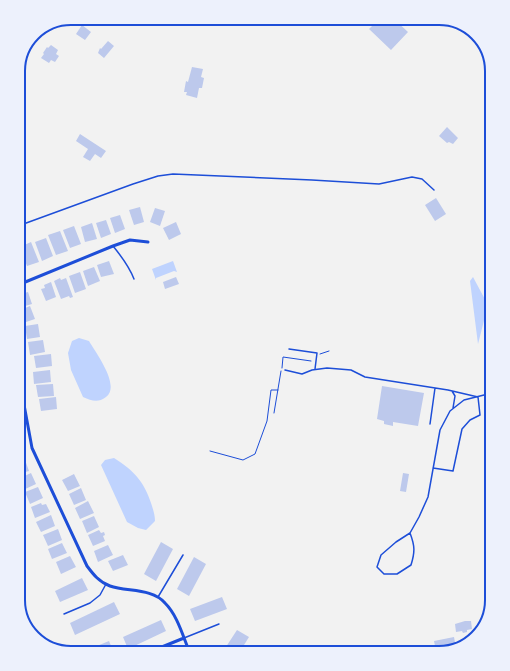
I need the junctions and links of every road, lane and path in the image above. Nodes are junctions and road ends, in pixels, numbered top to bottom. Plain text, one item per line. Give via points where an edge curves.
1 (434, 190) dead end
2 (25, 223) edge
3 (148, 242) dead end
4 (113, 246) junction
5 (134, 279) dead end
6 (25, 282) edge
7 (289, 349) dead end
8 (315, 369) junction
9 (285, 370) dead end
10 (435, 388) junction
11 (278, 390) dead end
12 (452, 391) junction
13 (485, 395) edge
14 (478, 396) junction
15 (453, 409) junction
16 (25, 410) edge
17 (430, 424) dead end
18 (210, 451) dead end
19 (433, 468) junction
20 (410, 533) junction
21 (183, 555) dead end
22 (106, 584) junction
23 (158, 597) junction
24 (64, 614) dead end
25 (219, 624) dead end
26 (184, 638) junction
27 (164, 646) edge
28 (187, 646) edge

1 - 2 lane via 422,179 412,177 379,184 173,174 133,184
3 - 4 street via 130,240
4 - 5 lane via 125,261
4 - 6 street
7 - 8 lane via 317,353
8 - 9 lane via 302,374
8 - 10 lane via 351,370 365,377
10 - 12 lane
10 - 17 lane
11 - 18 path via 271,390 267,421 255,454 243,460
12 - 14 lane
12 - 15 lane via 455,396
13 - 14 lane
14 - 15 lane via 464,400
14 - 19 lane via 480,415 470,420 462,429 453,471
15 - 19 lane via 440,430
16 - 22 street via 32,448 87,566
19 - 20 lane via 428,497
20 - 20 lane via 381,555 377,567 384,574 397,574 411,565 415,554
21 - 23 lane
22 - 23 street
22 - 24 lane via 100,595 90,604
23 - 26 street via 173,612
25 - 26 lane
26 - 27 street
26 - 28 street

